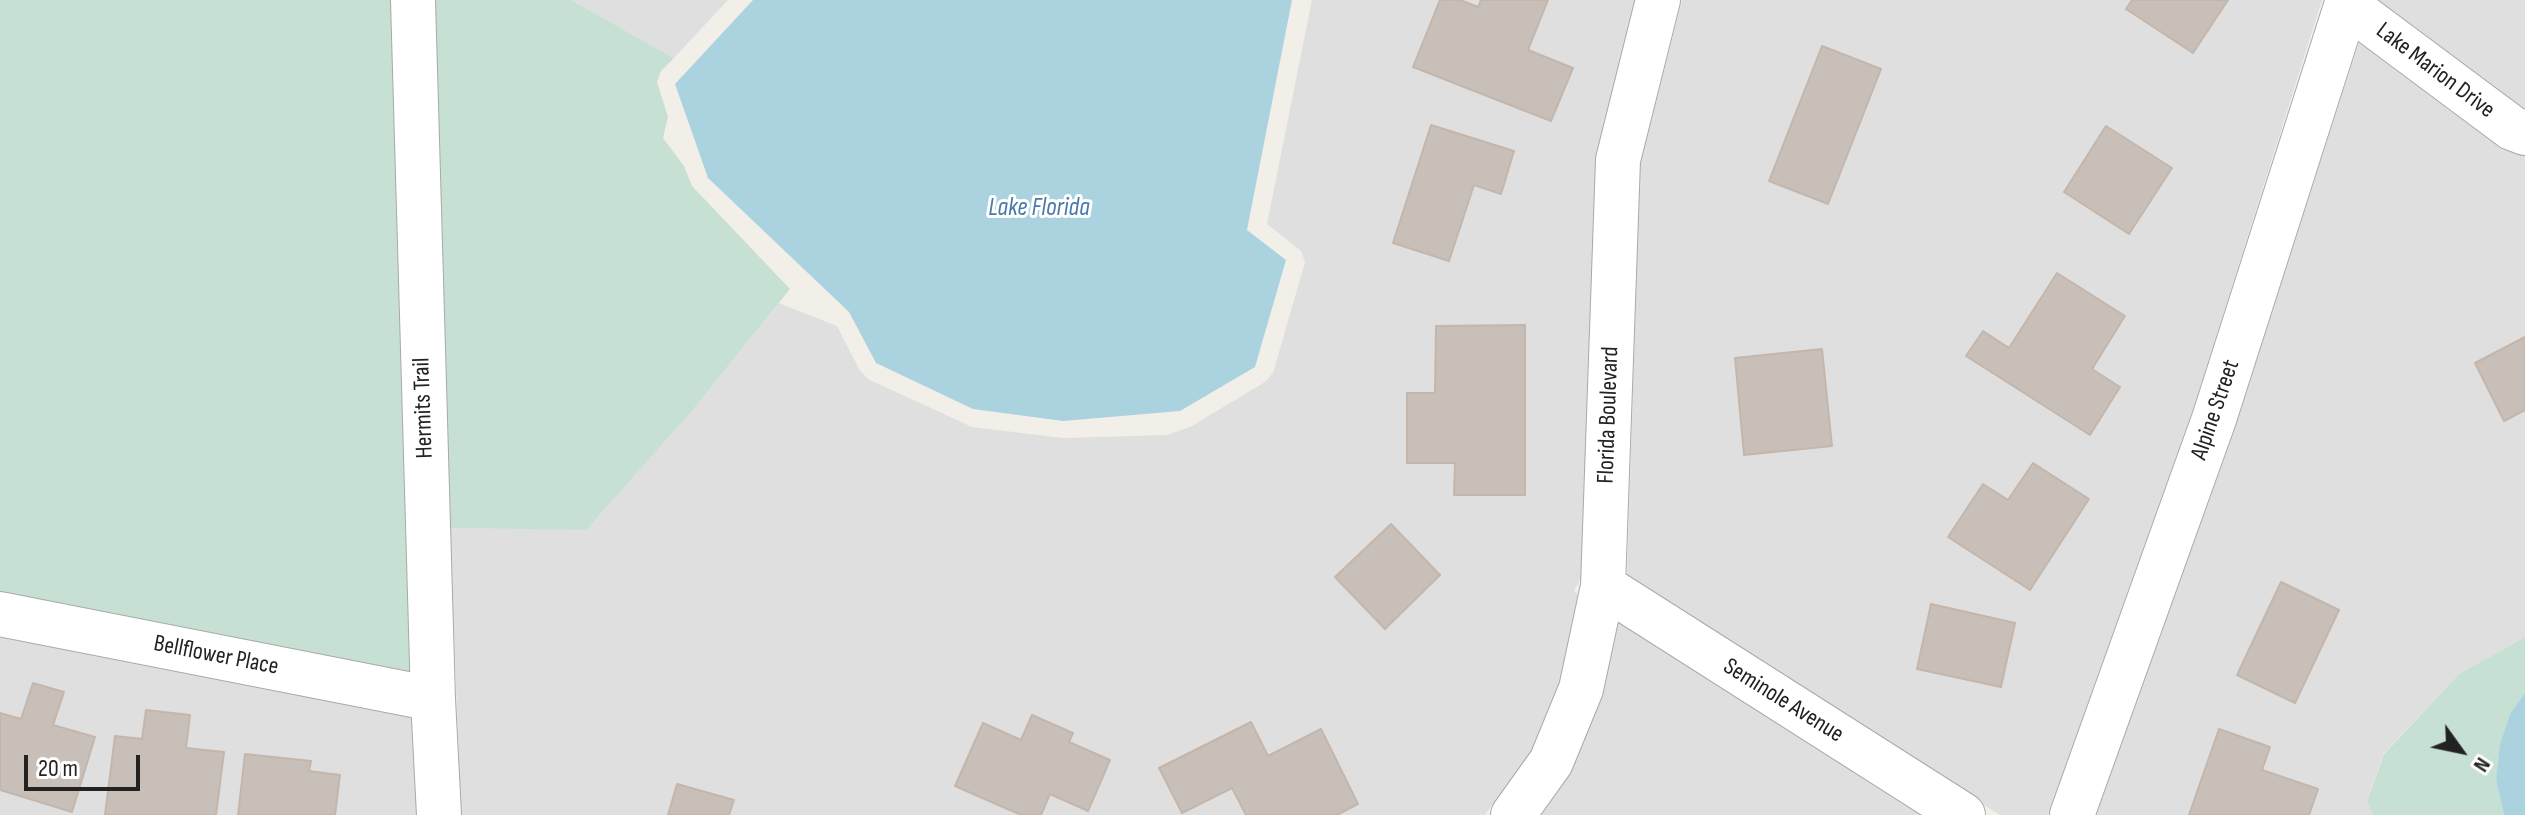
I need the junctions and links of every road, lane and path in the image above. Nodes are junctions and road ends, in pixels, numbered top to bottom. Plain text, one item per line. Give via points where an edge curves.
1 (413, 0) edge
2 (1658, 0) edge
3 (2347, 2) edge
4 (2525, 133) edge
5 (1603, 586) junction
6 (0, 614) edge
7 (433, 699) junction
8 (439, 815) edge
9 (1513, 815) edge
10 (1963, 815) edge
11 (2072, 815) edge

1 - 7 street, Hermits Trail
2 - 5 street, Florida Boulevard via 1618,160
3 - 4 street, Lake Marion Drive
3 - 11 street, Alpine Street via 2214,419
5 - 9 street, Florida Boulevard via 1581,689 1551,762
5 - 10 street, Seminole Avenue
6 - 7 street, Bellflower Place
7 - 8 street, Hermits Trail

